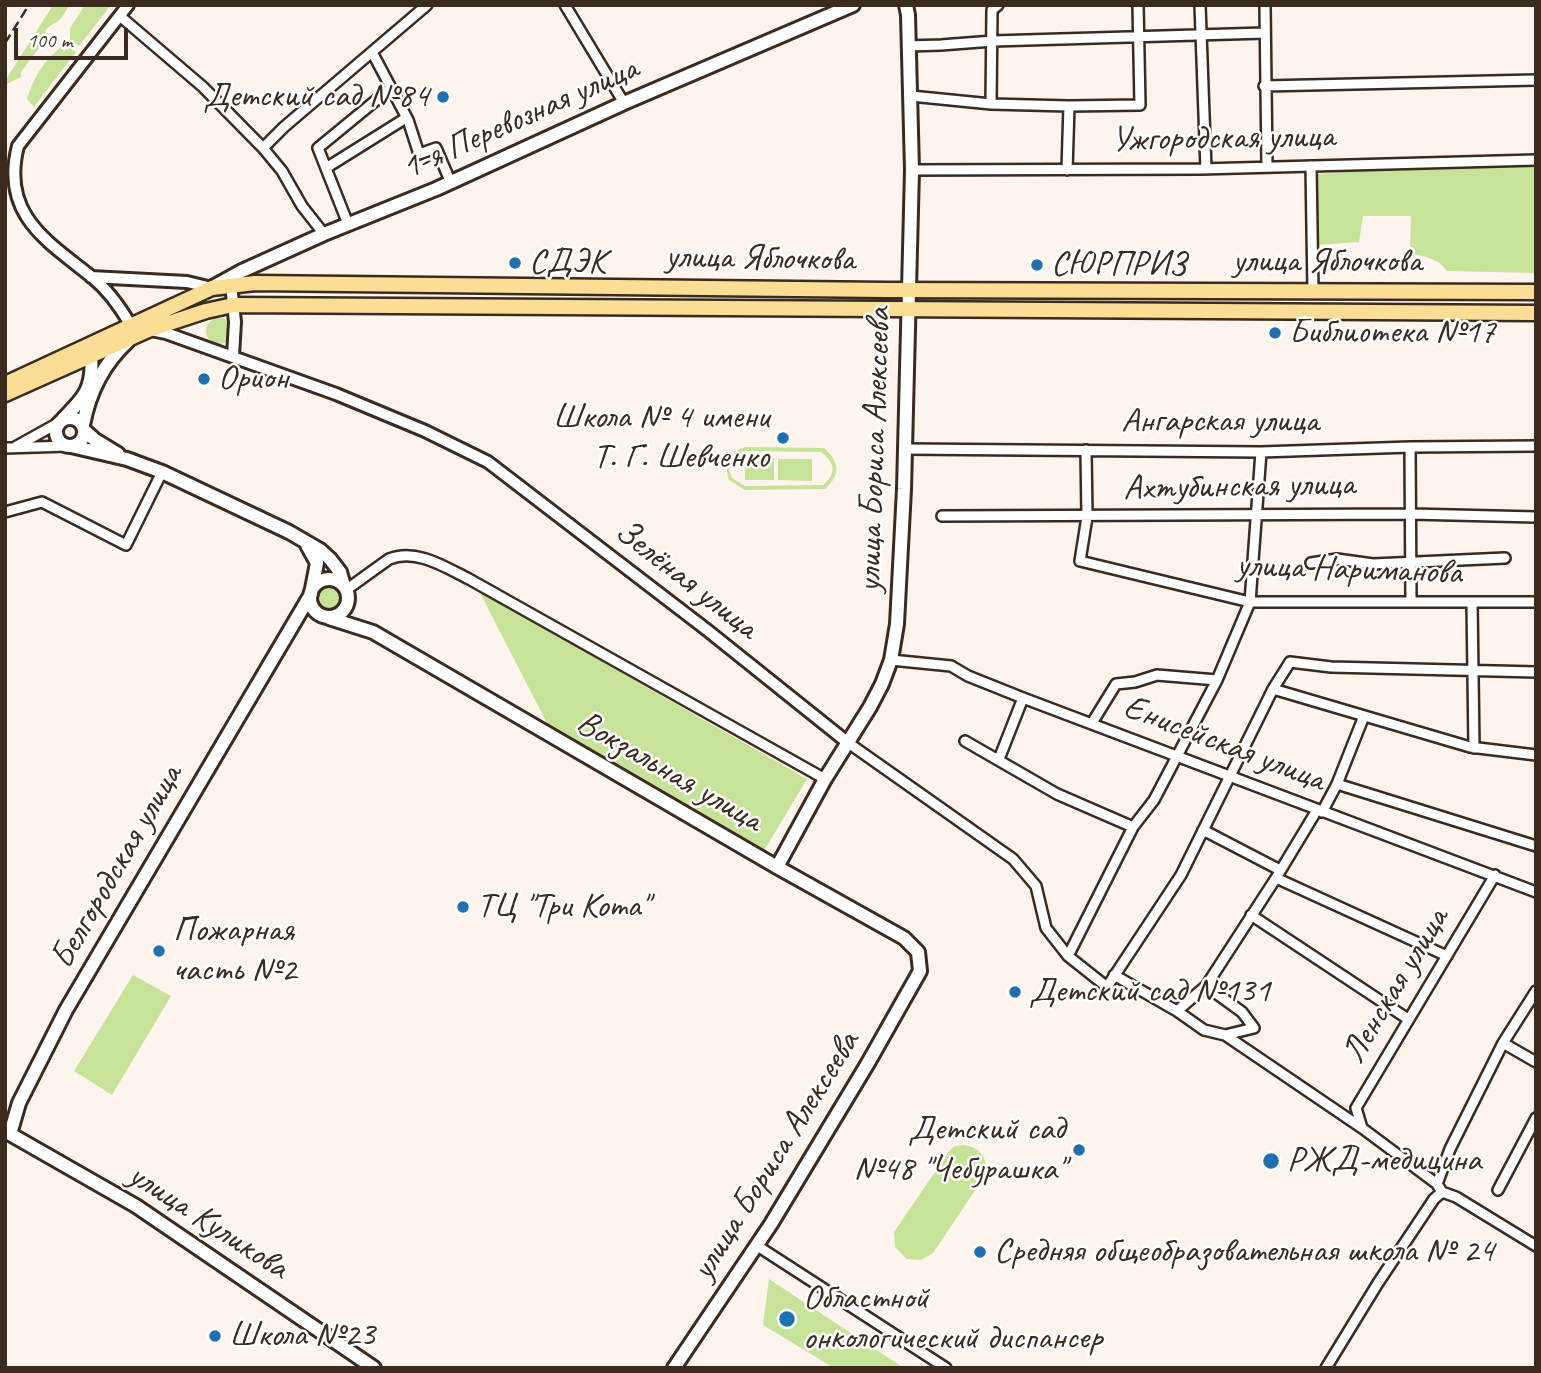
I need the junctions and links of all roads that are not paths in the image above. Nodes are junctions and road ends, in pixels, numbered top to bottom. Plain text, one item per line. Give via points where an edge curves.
1 (128, 5) edge
2 (427, 5) edge
3 (565, 5) edge
4 (853, 5) edge
5 (905, 5) edge
6 (998, 5) edge
7 (1138, 5) edge
8 (1200, 5) edge
9 (1265, 5) edge
10 (121, 17) junction
11 (1264, 33) junction
12 (1201, 35) junction
13 (1138, 36) junction
14 (993, 41) junction
15 (908, 46) junction
16 (372, 52) junction
17 (1536, 80) edge
18 (1264, 86) junction
19 (391, 88) junction
20 (911, 96) junction
21 (624, 103) junction
22 (991, 104) junction
23 (1069, 106) junction
24 (407, 118) junction
25 (263, 148) junction
26 (1536, 160) edge
27 (1311, 166) junction
28 (1267, 167) junction
29 (326, 168) junction
30 (1206, 169) junction
31 (912, 170) junction
32 (1067, 170) junction
33 (451, 183) junction
34 (348, 225) junction
35 (324, 234) junction
36 (91, 277) junction
37 (231, 284) junction
38 (212, 288) junction
39 (908, 290) junction
40 (1313, 292) junction
41 (1536, 292) edge
42 (233, 305) junction
43 (908, 308) junction
44 (1536, 313) edge
45 (132, 330) junction
46 (148, 330) junction
47 (91, 356) junction
48 (233, 356) junction
49 (76, 363) junction
50 (92, 377) junction
51 (5, 384) edge
52 (5, 394) edge
53 (62, 420) junction
54 (84, 427) junction
55 (69, 446) junction
56 (1536, 446) edge
57 (1410, 447) junction
58 (10, 448) edge
59 (905, 449) junction
60 (1086, 450) junction
61 (1261, 452) junction
62 (127, 459) junction
63 (162, 472) junction
64 (5, 512) edge
65 (1258, 514) junction
66 (1411, 514) junction
67 (942, 516) dead end
68 (1087, 517) junction
69 (1536, 517) edge
70 (302, 539) junction
71 (1505, 558) dead end
72 (1411, 562) junction
73 (1311, 563) dead end
74 (346, 591) junction
75 (311, 592) junction
76 (1250, 602) junction
77 (1411, 602) junction
78 (1472, 602) junction
79 (1536, 602) edge
80 (326, 617) junction
81 (373, 632) junction
82 (286, 635) junction
83 (891, 660) junction
84 (1472, 673) junction
85 (1536, 673) edge
86 (1217, 680) junction
87 (1273, 689) junction
88 (1023, 698) junction
89 (1364, 716) junction
90 (1092, 723) junction
91 (965, 741) dead end
92 (847, 742) junction
93 (1474, 748) junction
94 (1178, 755) junction
95 (1536, 755) edge
96 (999, 759) junction
97 (1229, 775) junction
98 (825, 779) junction
99 (1337, 784) junction
100 (1319, 811) junction
101 (1133, 827) junction
102 (1203, 830) junction
103 (1536, 846) edge
104 (777, 867) junction
105 (1278, 874) junction
106 (1495, 875) junction
107 (1536, 892) edge
108 (1251, 915) junction
109 (1068, 956) junction
110 (1447, 956) junction
111 (920, 971) joint
112 (1114, 975) junction
113 (1206, 986) junction
114 (1536, 991) edge
115 (1177, 1011) junction
116 (1408, 1019) junction
117 (1225, 1035) junction
118 (1503, 1043) junction
119 (1536, 1062) edge
120 (1536, 1118) edge
121 (1362, 1128) junction
122 (8, 1133) edge
123 (1439, 1188) junction
124 (1498, 1190) dead end
125 (756, 1245) junction
126 (1536, 1246) edge
127 (374, 1368) edge
128 (674, 1368) edge
129 (946, 1368) edge
130 (1326, 1368) edge

1 - 10 street
2 - 16 street
3 - 21 street
4 - 21 main road, 1-я Перевозная улица
5 - 15 main road, улица Бориса Алексеева
6 - 14 street via 992,10
7 - 13 street
8 - 12 street
9 - 11 street
10 - 25 street via 203,87
10 - 36 street via 28,131 10,162 7,182 12,206 31,231
11 - 12 street
11 - 18 street
12 - 13 street
12 - 30 street
13 - 14 street
13 - 23 street via 1140,104
14 - 15 street
14 - 22 street
15 - 20 main road, улица Бориса Алексеева
16 - 19 street
16 - 25 street
17 - 18 street
18 - 28 street
19 - 24 street
19 - 29 street via 318,148
20 - 22 street
20 - 31 main road, улица Бориса Алексеева
21 - 33 main road, 1-я Перевозная улица
22 - 23 street
23 - 32 street
24 - 29 street
24 - 33 street via 419,154 436,148
25 - 35 street
26 - 27 street, Ужгородская улица
27 - 28 street, Ужгородская улица
27 - 40 street
28 - 30 street, Ужгородская улица
29 - 34 street
30 - 32 street, Ужгородская улица
31 - 32 street, Ужгородская улица
31 - 39 main road, улица Бориса Алексеева
33 - 34 main road, 1-я Перевозная улица
34 - 35 main road, 1-я Перевозная улица
35 - 38 main road, 1-я Перевозная улица
36 - 38 street via 187,282
36 - 45 street via 107,291
37 - 38 main road, улица Яблочкова
37 - 39 main road, улица Яблочкова
37 - 42 street
38 - 45 main road, улица Яблочкова
39 - 40 main road, улица Яблочкова
39 - 43 main road, улица Бориса Алексеева
40 - 41 main road, улица Яблочкова
42 - 43 main road, улица Яблочкова
42 - 46 main road, улица Яблочкова
42 - 48 street
43 - 44 main road, улица Яблочкова
43 - 59 main road, улица Бориса Алексеева
45 - 46 main road, улица Яблочкова
45 - 47 main road, улица Яблочкова
45 - 51 main road, улица Яблочкова
45 - 54 main road via 90,397
46 - 48 street, Зелёная улица
47 - 49 main road, улица Яблочкова
47 - 50 main road
48 - 92 street, Зелёная улица via 465,449 500,470
49 - 50 main road
49 - 52 main road, улица Яблочкова
50 - 53 main road via 82,398
53 - 54 main road via 76,419
53 - 55 main road via 56,436
53 - 58 street
54 - 55 main road via 82,441
54 - 62 main road
55 - 58 street
55 - 62 main road
56 - 57 street, Ангарская улица
57 - 61 street, Ангарская улица
57 - 66 street
59 - 60 street, Ангарская улица
59 - 83 main road, улица Бориса Алексеева via 897,624
60 - 61 street, Ангарская улица
60 - 68 street
61 - 65 street
62 - 63 main road, Вокзальная улица
63 - 64 street via 126,545 42,502
63 - 70 main road, Вокзальная улица
65 - 66 street, Ахтубинская улица
65 - 68 street, Ахтубинская улица
65 - 76 street
66 - 69 street, Ахтубинская улица
66 - 72 street
67 - 68 street, Ахтубинская улица
68 - 76 street, улица Нариманова via 1080,561
70 - 74 main road, Вокзальная улица via 330,559
70 - 75 main road via 317,563
71 - 72 street
72 - 73 street via 1373,564 1337,559
72 - 77 street
74 - 75 main road via 337,581 327,579
74 - 80 main road via 347,606
74 - 81 main road, Вокзальная улица via 360,620
74 - 98 street via 397,556 433,561
75 - 80 main road via 314,610
75 - 82 main road, Белгородская улица
76 - 77 street, улица Нариманова
76 - 86 street
77 - 78 street, улица Нариманова
78 - 79 street, улица Нариманова
78 - 84 street
80 - 81 main road, Вокзальная улица
80 - 82 main road, Белгородская улица via 306,618
81 - 104 main road, Вокзальная улица
82 - 122 main road, Белгородская улица via 61,1020
83 - 88 street, Енисейская улица via 951,666
83 - 92 main road, улица Бориса Алексеева via 870,707
84 - 85 street
84 - 87 street via 1290,662
84 - 93 street
86 - 90 street via 1157,675 1116,684
86 - 94 street
87 - 89 street
87 - 97 street
88 - 90 street, Енисейская улица
88 - 96 street
89 - 93 street
89 - 99 street
90 - 94 street, Енисейская улица
91 - 96 street
92 - 98 main road, улица Бориса Алексеева
92 - 109 street, Зелёная улица via 1013,859 1036,887 1046,928
93 - 95 street
94 - 97 street, Енисейская улица
94 - 101 street
96 - 101 street via 1057,794
97 - 100 street, Енисейская улица
97 - 102 street
98 - 104 main road, улица Бориса Алексеева
99 - 100 street
99 - 103 street
100 - 105 street
100 - 106 street, Енисейская улица
101 - 109 street
102 - 105 street
102 - 112 street via 1181,875
104 - 111 main road, Вокзальная улица via 904,938 918,952
105 - 108 street
105 - 110 street
106 - 107 street, Енисейская улица
106 - 110 street, Ленская улица
108 - 113 street
108 - 116 street
109 - 112 street, Зелёная улица via 1107,987
110 - 116 street, Ленская улица
111 - 125 main road, улица Бориса Алексеева
112 - 115 street
113 - 115 street
113 - 117 street via 1242,1012 1254,1028
114 - 118 street
115 - 117 street via 1204,1030
116 - 121 street, Ленская улица via 1356,1108
117 - 121 street
118 - 119 street
118 - 123 street via 1450,1149
120 - 124 street
121 - 123 street
122 - 127 main road, улица Куликова via 136,1206
123 - 126 street
123 - 130 street
125 - 128 main road, улица Бориса Алексеева
125 - 129 street

